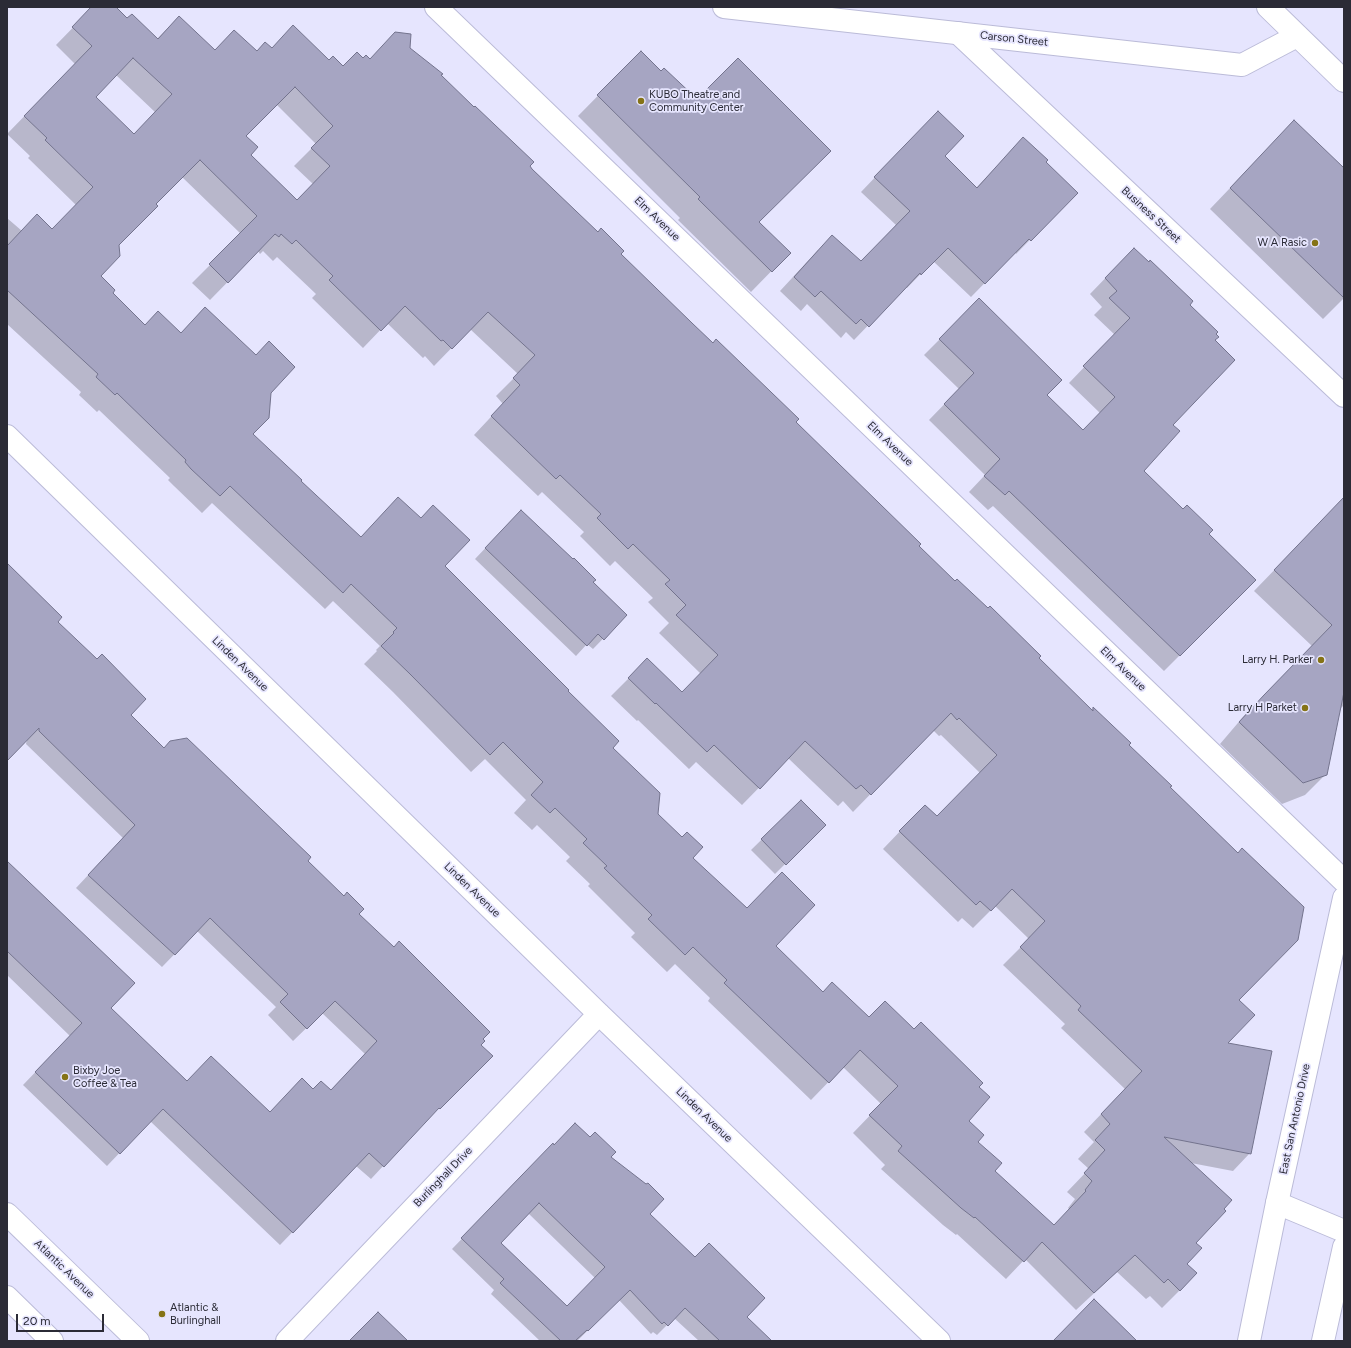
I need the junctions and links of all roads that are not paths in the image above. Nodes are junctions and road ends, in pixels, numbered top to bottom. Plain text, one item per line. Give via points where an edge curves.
1 (436, 7) edge
2 (724, 7) edge
3 (1268, 7) edge
4 (958, 33) junction
5 (1297, 36) junction
6 (1344, 82) edge
7 (1344, 396) edge
8 (7, 436) edge
9 (1344, 881) edge
10 (1344, 898) edge
11 (599, 1014) junction
12 (1277, 1203) junction
13 (7, 1214) edge
14 (1344, 1231) edge
15 (1344, 1247) edge
16 (7, 1297) edge
17 (52, 1341) edge
18 (138, 1341) edge
19 (287, 1341) edge
20 (939, 1341) edge
21 (1249, 1341) edge
22 (1323, 1341) edge

1 - 9 street, Elm Avenue
2 - 4 street, Carson Street
3 - 5 street
4 - 5 street, Carson Street via 1242,65
4 - 7 street, Business Street
5 - 6 street
8 - 11 street, Linden Avenue
10 - 12 street, East San Antonio Drive
11 - 19 street, Burlinghall Drive
11 - 20 street, Linden Avenue
12 - 14 street
12 - 21 street, East San Antonio Drive
13 - 18 street, Atlantic Avenue
15 - 22 street
16 - 17 street

